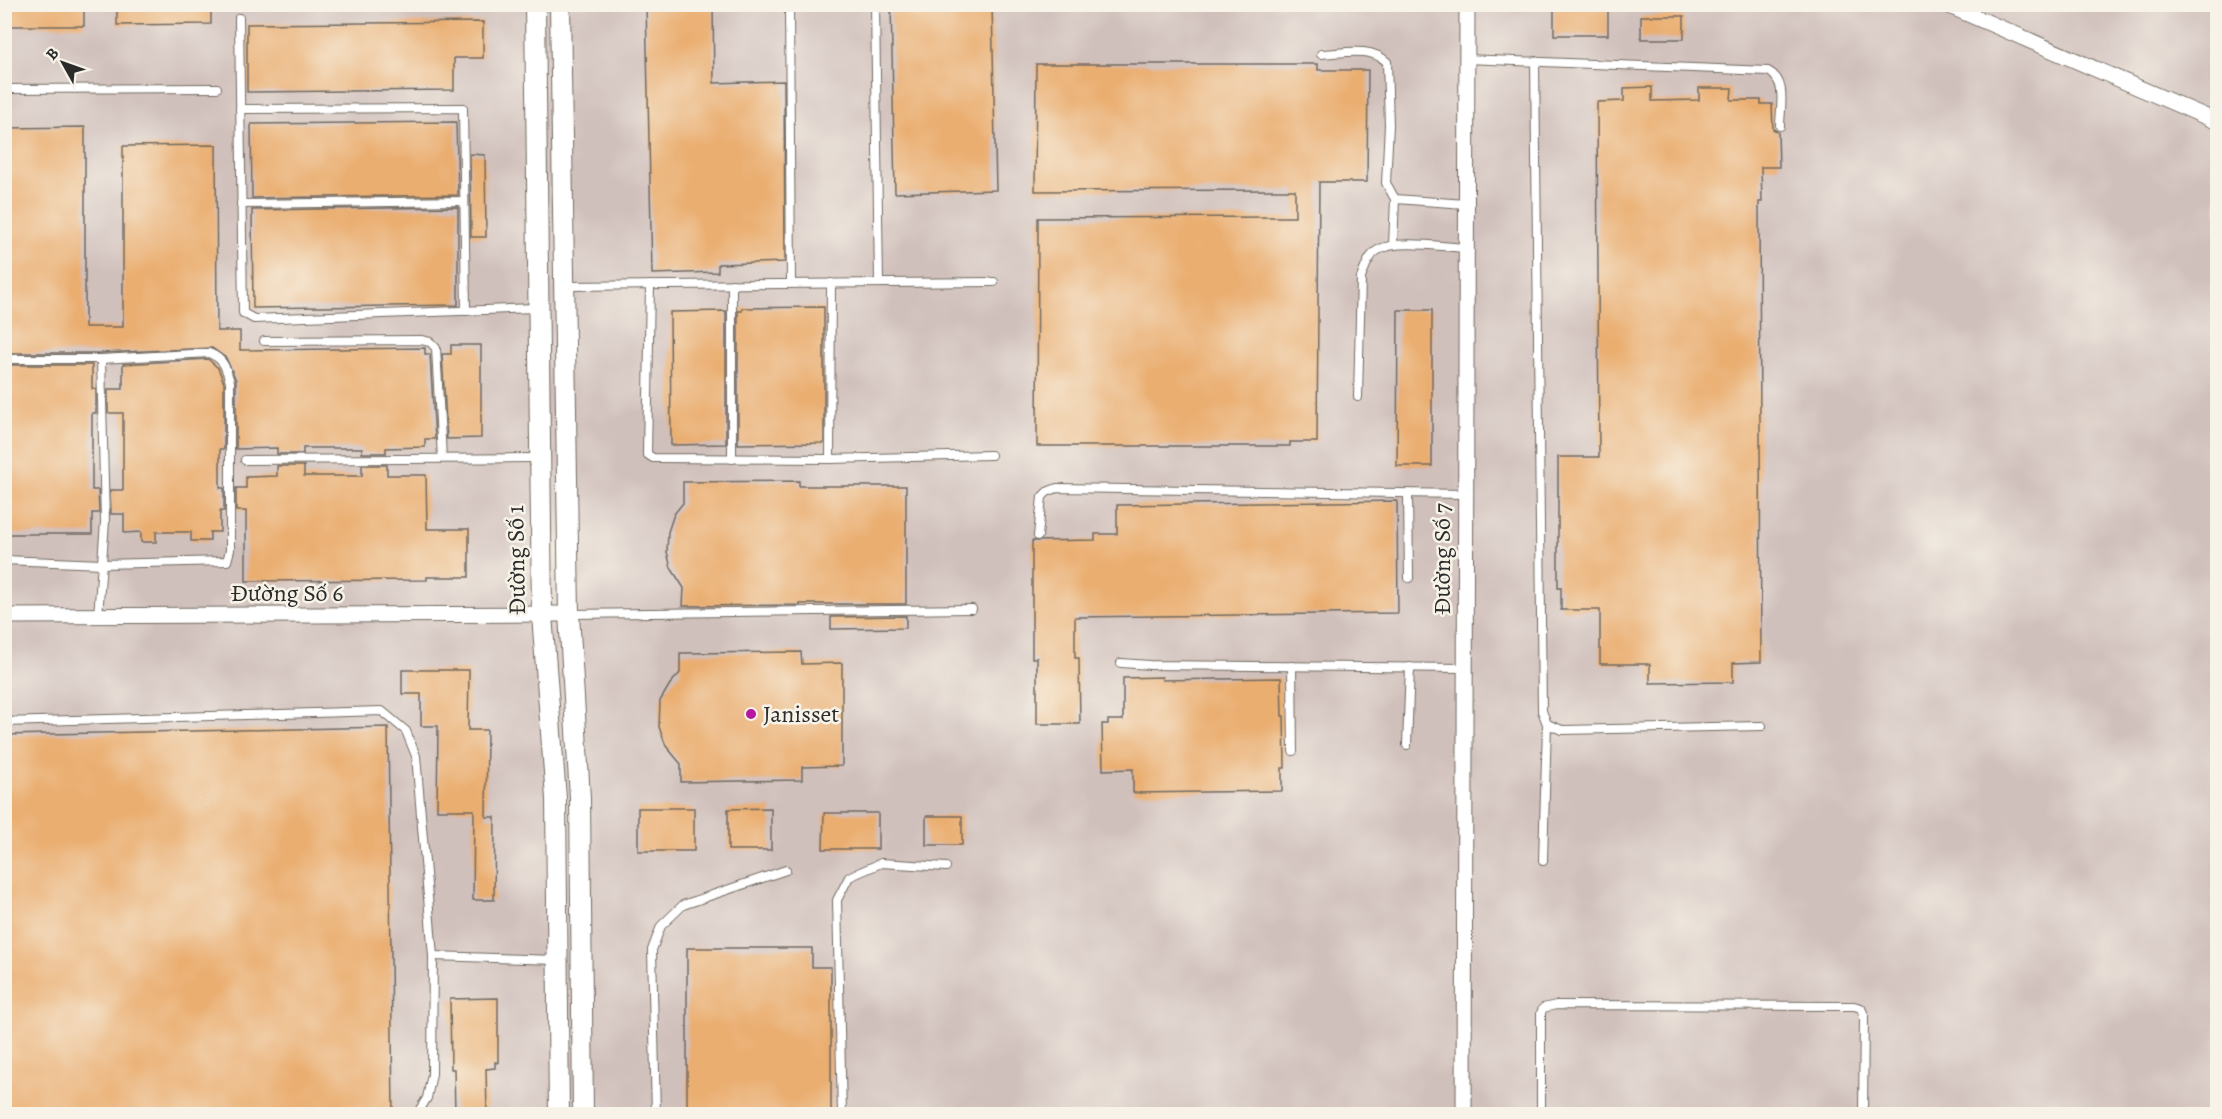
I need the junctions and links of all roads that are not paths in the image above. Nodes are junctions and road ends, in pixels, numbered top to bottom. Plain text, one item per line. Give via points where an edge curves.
1 (535, 4) edge
2 (560, 4) edge
3 (789, 4) edge
4 (875, 4) edge
5 (1467, 4) edge
6 (1945, 4) edge
7 (239, 18) dead end
8 (1322, 54) dead end
9 (1466, 59) junction
10 (1535, 61) junction
11 (217, 88) dead end
12 (4, 89) edge
13 (240, 109) junction
14 (2217, 122) edge
15 (1780, 126) dead end
16 (1395, 199) junction
17 (464, 201) junction
18 (242, 204) junction
19 (1466, 204) junction
20 (1393, 245) junction
21 (1466, 248) junction
22 (994, 282) dead end
23 (831, 283) junction
24 (879, 283) junction
25 (732, 284) junction
26 (791, 284) junction
27 (650, 285) junction
28 (564, 286) junction
29 (538, 308) junction
30 (466, 311) junction
31 (264, 341) dead end
32 (4, 359) edge
33 (101, 359) junction
34 (1358, 397) dead end
35 (992, 455) dead end
36 (442, 458) junction
37 (540, 458) junction
38 (732, 459) junction
39 (830, 459) junction
40 (245, 460) dead end
41 (1408, 494) junction
42 (1465, 494) junction
43 (1038, 536) dead end
44 (4, 560) edge
45 (102, 564) junction
46 (1409, 578) dead end
47 (972, 609) dead end
48 (569, 614) junction
49 (542, 615) junction
50 (4, 616) edge
51 (98, 616) junction
52 (1120, 663) dead end
53 (1292, 666) junction
54 (1410, 667) junction
55 (1464, 668) junction
56 (4, 722) edge
57 (1547, 724) junction
58 (1762, 726) dead end
59 (1407, 745) dead end
60 (1293, 751) dead end
61 (1543, 861) dead end
62 (946, 867) dead end
63 (786, 870) dead end
64 (433, 956) junction
65 (557, 960) junction
66 (417, 1114) edge
67 (559, 1114) edge
68 (583, 1114) edge
69 (656, 1114) edge
70 (842, 1114) edge
71 (1464, 1114) edge
72 (1541, 1114) edge
73 (1863, 1114) edge

1 - 29 street, Đường Số 1
2 - 28 street
3 - 26 lane
4 - 24 lane
5 - 9 street, Đường Số 7
6 - 14 street
7 - 13 lane
8 - 16 lane via 1362,52 1378,55 1387,63 1386,183
9 - 10 lane
9 - 19 street, Đường Số 7
10 - 15 lane via 1768,71 1781,86
10 - 57 lane via 1542,711
11 - 12 lane
13 - 17 lane via 463,108
13 - 18 lane
16 - 19 lane
16 - 20 lane
17 - 18 lane
17 - 30 lane
18 - 30 lane via 243,313 249,317
19 - 21 street, Đường Số 7
20 - 21 lane
20 - 34 lane via 1376,251 1361,278
21 - 42 street, Đường Số 7
22 - 24 lane
23 - 24 lane
23 - 26 lane
23 - 39 lane
25 - 26 lane
25 - 27 lane
25 - 38 lane
27 - 28 lane
27 - 38 lane via 647,454 658,459
28 - 48 street
29 - 30 lane
29 - 37 street, Đường Số 1
31 - 36 lane via 430,342 436,348
32 - 33 lane
33 - 45 lane via 105,522
33 - 45 lane via 209,353 222,361 230,382 227,561
35 - 39 lane
36 - 37 lane
36 - 40 lane
37 - 49 street, Đường Số 1
38 - 39 lane
41 - 42 lane
41 - 43 lane via 1057,488 1042,497
41 - 46 lane
42 - 55 street, Đường Số 7
44 - 45 lane
45 - 51 lane
47 - 48 lane
48 - 49 street, Đường Số 6
48 - 68 street via 580,798
49 - 51 street, Đường Số 6
49 - 65 street, Đường Số 1 via 556,798
50 - 51 street, Đường Số 6
52 - 53 lane
53 - 54 lane
53 - 60 lane
54 - 55 lane
54 - 59 lane
55 - 71 street, Đường Số 7
56 - 64 lane via 382,711 406,731 416,756
57 - 58 lane via 1562,730
57 - 61 lane
62 - 70 lane via 881,863 849,877 837,900
63 - 69 lane via 683,905 661,926 652,950
64 - 65 lane
64 - 66 lane via 432,1074 427,1098
65 - 67 street, Đường Số 1
72 - 73 lane via 1541,1013 1548,1005 1861,1008

